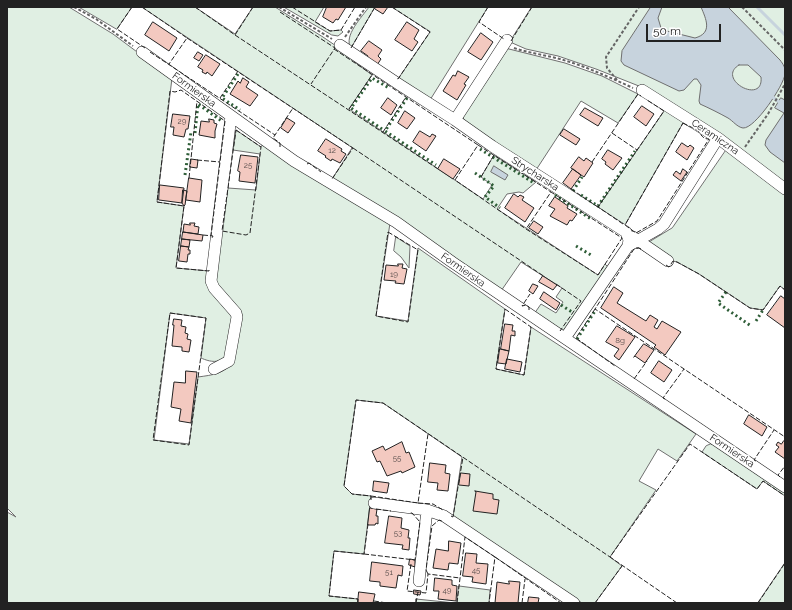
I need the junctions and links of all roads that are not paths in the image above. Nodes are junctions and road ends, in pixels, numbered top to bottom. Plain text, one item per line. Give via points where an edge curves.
1 (505, 42) road end
2 (340, 45) road end
3 (142, 52) road end
4 (642, 90) road end
5 (231, 116) junction
6 (455, 120) junction
7 (718, 138) junction
8 (785, 189) edge
9 (632, 243) junction
10 (668, 261) dead end
11 (565, 338) junction
12 (214, 369) dead end
13 (785, 487) edge
14 (374, 503) dead end
15 (427, 510) junction
16 (418, 581) dead end
17 (574, 603) edge

1 - 6 street
2 - 6 street, Strycharska
3 - 5 street, Formierska
4 - 7 street, Ceramiczna
5 - 11 street, Formierska via 294,161 396,222
5 - 12 street via 211,281 237,317 229,361
6 - 9 street, Strycharska via 626,232
7 - 8 street, Ceramiczna
7 - 9 street via 669,218 658,230
9 - 10 street
9 - 11 street
11 - 13 street, Formierska
14 - 15 street
15 - 16 street
15 - 17 street via 444,516

